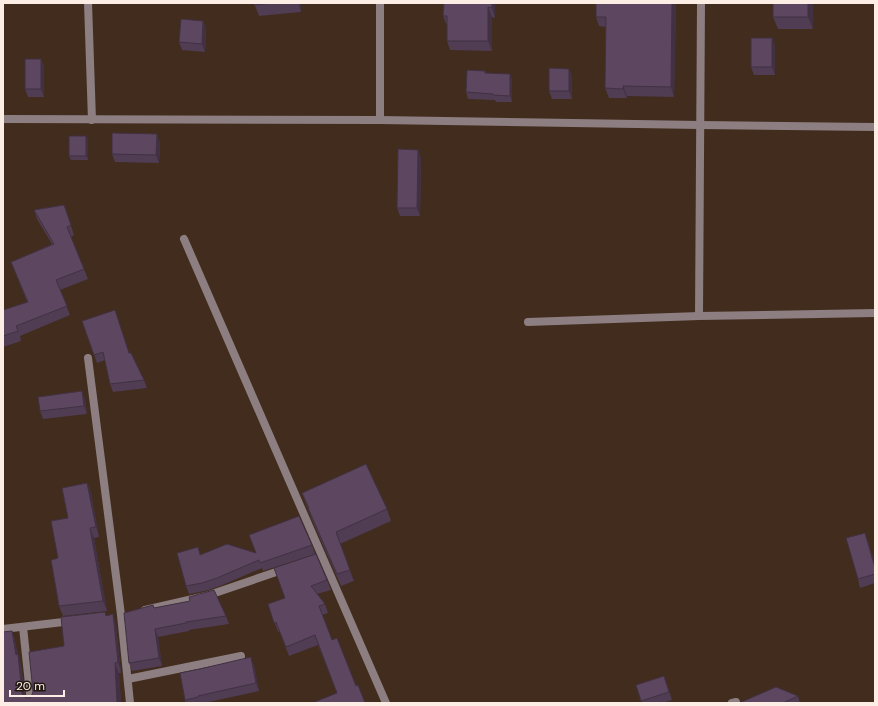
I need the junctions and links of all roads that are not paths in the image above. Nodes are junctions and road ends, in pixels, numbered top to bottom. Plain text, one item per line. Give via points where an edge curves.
1 (88, 3) edge
2 (380, 3) edge
3 (701, 3) edge
4 (3, 119) edge
5 (92, 120) junction
6 (380, 120) junction
7 (700, 125) junction
8 (875, 127) edge
9 (184, 239) dead end
10 (875, 313) edge
11 (700, 316) junction
12 (528, 322) dead end
13 (88, 358) dead end
14 (293, 566) edge
15 (125, 614) junction
16 (83, 619) edge
17 (23, 627) junction
18 (3, 629) edge
19 (241, 656) dead end
20 (128, 679) junction
21 (31, 703) edge
22 (130, 703) edge
23 (386, 703) edge

1 - 5 street
2 - 6 street
3 - 7 street
4 - 5 street
5 - 6 street
6 - 7 street
7 - 8 street
7 - 11 street
9 - 23 street via 318,558
10 - 11 street
11 - 12 street
13 - 15 street
14 - 15 street via 206,596
15 - 20 street
16 - 17 street
17 - 18 street
17 - 21 street
19 - 20 street
20 - 22 street

